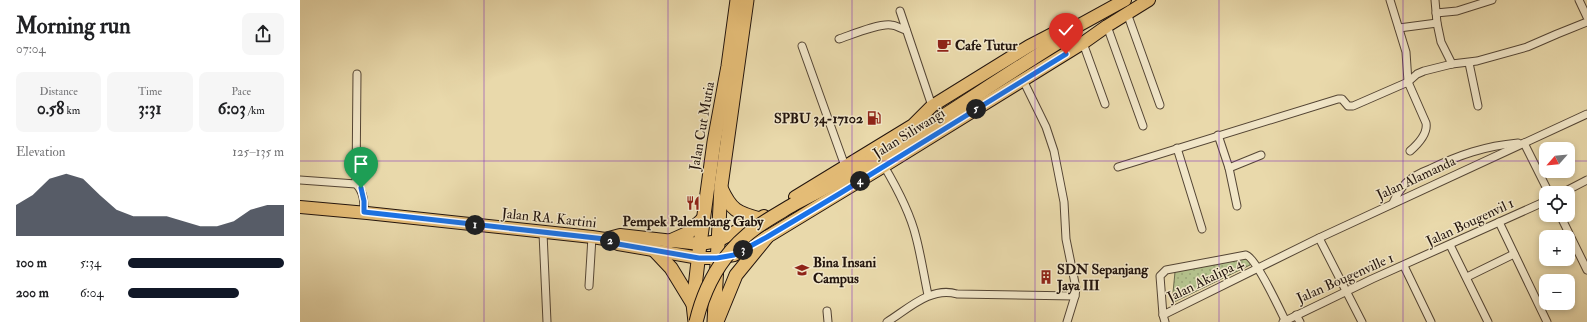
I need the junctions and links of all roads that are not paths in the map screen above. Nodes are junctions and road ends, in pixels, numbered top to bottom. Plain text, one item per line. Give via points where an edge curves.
1 (737, 0) edge
2 (747, 0) edge
3 (1125, 0) edge
4 (1149, 0) edge
5 (1390, 0) edge
6 (1435, 0) edge
7 (1492, 0) edge
8 (1579, 0) edge
9 (1475, 3) edge
10 (900, 11) dead end
11 (1127, 13) junction
12 (1436, 13) junction
13 (1587, 17) edge
14 (1587, 22) edge
15 (1437, 23) junction
16 (1107, 26) junction
17 (1399, 28) junction
18 (906, 30) junction
19 (1065, 32) junction
20 (839, 39) dead end
21 (1083, 43) junction
22 (802, 46) dead end
23 (1469, 62) junction
24 (1452, 64) junction
25 (357, 74) dead end
26 (1023, 80) junction
27 (1408, 82) junction
28 (1105, 104) dead end
29 (1160, 105) dead end
30 (932, 106) junction
31 (1478, 106) dead end
32 (1587, 114) edge
33 (1143, 126) dead end
34 (1218, 135) junction
35 (1524, 143) junction
36 (1177, 148) junction
37 (1410, 150) dead end
38 (1261, 155) dead end
39 (845, 166) junction
40 (884, 166) junction
41 (1118, 167) dead end
42 (1229, 168) junction
43 (300, 180) edge
44 (1587, 180) edge
45 (356, 184) junction
46 (721, 186) junction
47 (1546, 186) edge
48 (1575, 186) edge
49 (1393, 204) junction
50 (1539, 204) edge
51 (1237, 206) dead end
52 (300, 207) edge
53 (364, 212) junction
54 (763, 217) junction
55 (704, 219) junction
56 (1499, 222) junction
57 (1563, 222) edge
58 (1202, 229) dead end
59 (543, 233) junction
60 (770, 236) junction
61 (592, 237) junction
62 (1319, 238) junction
63 (605, 239) junction
64 (670, 241) junction
65 (718, 241) junction
66 (700, 244) junction
67 (1450, 245) junction
68 (655, 251) junction
69 (1514, 254) junction
70 (699, 258) junction
71 (717, 258) junction
72 (1404, 266) junction
73 (1258, 268) junction
74 (1587, 270) edge
75 (1466, 277) junction
76 (589, 286) dead end
77 (1347, 293) junction
78 (928, 295) junction
79 (1075, 296) junction
80 (694, 304) junction
81 (827, 311) dead end
82 (1296, 314) junction
83 (1164, 319) edge
84 (547, 322) edge
85 (695, 322) edge
86 (715, 322) edge
87 (828, 322) edge
88 (887, 322) edge
89 (1067, 322) edge
90 (1285, 322) edge
91 (1300, 322) edge
92 (1362, 322) edge
93 (1431, 322) edge
94 (1488, 322) edge
95 (1548, 322) edge

1 - 55 highway, Jalan Cut Mutia
2 - 46 highway, Jalan Cut Mutia
3 - 19 main road, Jalan Siliwangi
4 - 11 main road, Jalan Siliwangi
5 - 17 street
6 - 12 street
7 - 9 street
8 - 13 street
9 - 12 street via 1458,11
10 - 18 street
11 - 16 main road, Jalan Siliwangi
11 - 29 street
12 - 15 street
14 - 23 street via 1527,47
15 - 17 street
15 - 24 street via 1441,42
16 - 21 main road, Jalan Siliwangi
16 - 33 street
17 - 27 street via 1406,52
18 - 20 street via 883,25
18 - 30 street
19 - 30 main road, Jalan Siliwangi via 1056,32 1029,46
19 - 85 highway, bridge via 1062,40 906,140 756,228 722,261 708,286
21 - 26 main road, Jalan Siliwangi
21 - 28 street
22 - 39 street
23 - 24 street
23 - 31 street
24 - 27 street via 1424,71
25 - 45 street
26 - 40 main road, Jalan Siliwangi
26 - 79 street via 1046,127 1057,161 1064,202 1066,239 1075,280
27 - 34 street via 1353,106 1348,106 1338,99
27 - 37 street via 1427,126 1421,140
30 - 39 main road, Jalan Siliwangi via 913,125
32 - 35 street, Jalan Alamanda
34 - 36 street
34 - 42 street
35 - 47 street
35 - 49 street, Jalan Alamanda
35 - 49 street via 1501,145 1456,156 1407,182
36 - 41 street
36 - 58 street
38 - 42 street
39 - 54 main road, Jalan Siliwangi
40 - 60 main road, Jalan Siliwangi
40 - 78 street via 897,188 912,224
42 - 51 street
43 - 45 street
44 - 48 street
45 - 53 street via 361,188
46 - 54 highway via 727,201 735,210
46 - 65 highway, Jalan Cut Mutia
49 - 62 street, Jalan Alamanda
50 - 56 street, Jalan Bougenvil 1
52 - 53 main road, Jalan RA. Kartini
53 - 59 main road, Jalan RA. Kartini
54 - 60 main road via 762,223
54 - 65 main road, Jalan Siliwangi
55 - 64 highway via 688,233
55 - 66 highway, Jalan Cut Mutia
56 - 67 street, Jalan Bougenvil 1
56 - 69 street
57 - 74 street
59 - 61 main road, Jalan RA. Kartini
59 - 84 street
60 - 71 main road, Jalan Siliwangi via 734,255
60 - 86 highway via 736,275
61 - 63 main road, Jalan RA. Kartini
61 - 76 street
62 - 73 street, Jalan Alamanda
62 - 77 street
63 - 64 main road, Jalan RA. Kartini via 620,235
63 - 68 main road, Jalan RA. Kartini
64 - 66 main road, Jalan RA. Kartini
65 - 66 main road, Jalan Siliwangi
65 - 71 highway, Jalan Cut Mutia
66 - 70 highway, Jalan Cut Mutia
67 - 72 street, Jalan Bougenvil 1
67 - 75 street
68 - 70 main road, Jalan RA. Kartini
68 - 80 highway via 671,268
69 - 75 street
69 - 95 street
70 - 71 main road, Jalan Siliwangi
70 - 80 highway, Jalan Cut Mutia
71 - 86 highway, Jalan Cut Mutia
72 - 77 street, Jalan Bougenville 1
72 - 93 street
73 - 83 street, Jalan Akalipa 4
73 - 83 street via 1246,255 1166,270 1160,276
73 - 90 street
75 - 94 street
77 - 82 street, Jalan Bougenville 1
77 - 92 street
78 - 79 street via 951,292
78 - 88 street
79 - 89 street
80 - 85 highway, Jalan Cut Mutia
81 - 87 street
82 - 90 street, Jalan Bougenville 1
82 - 91 street

